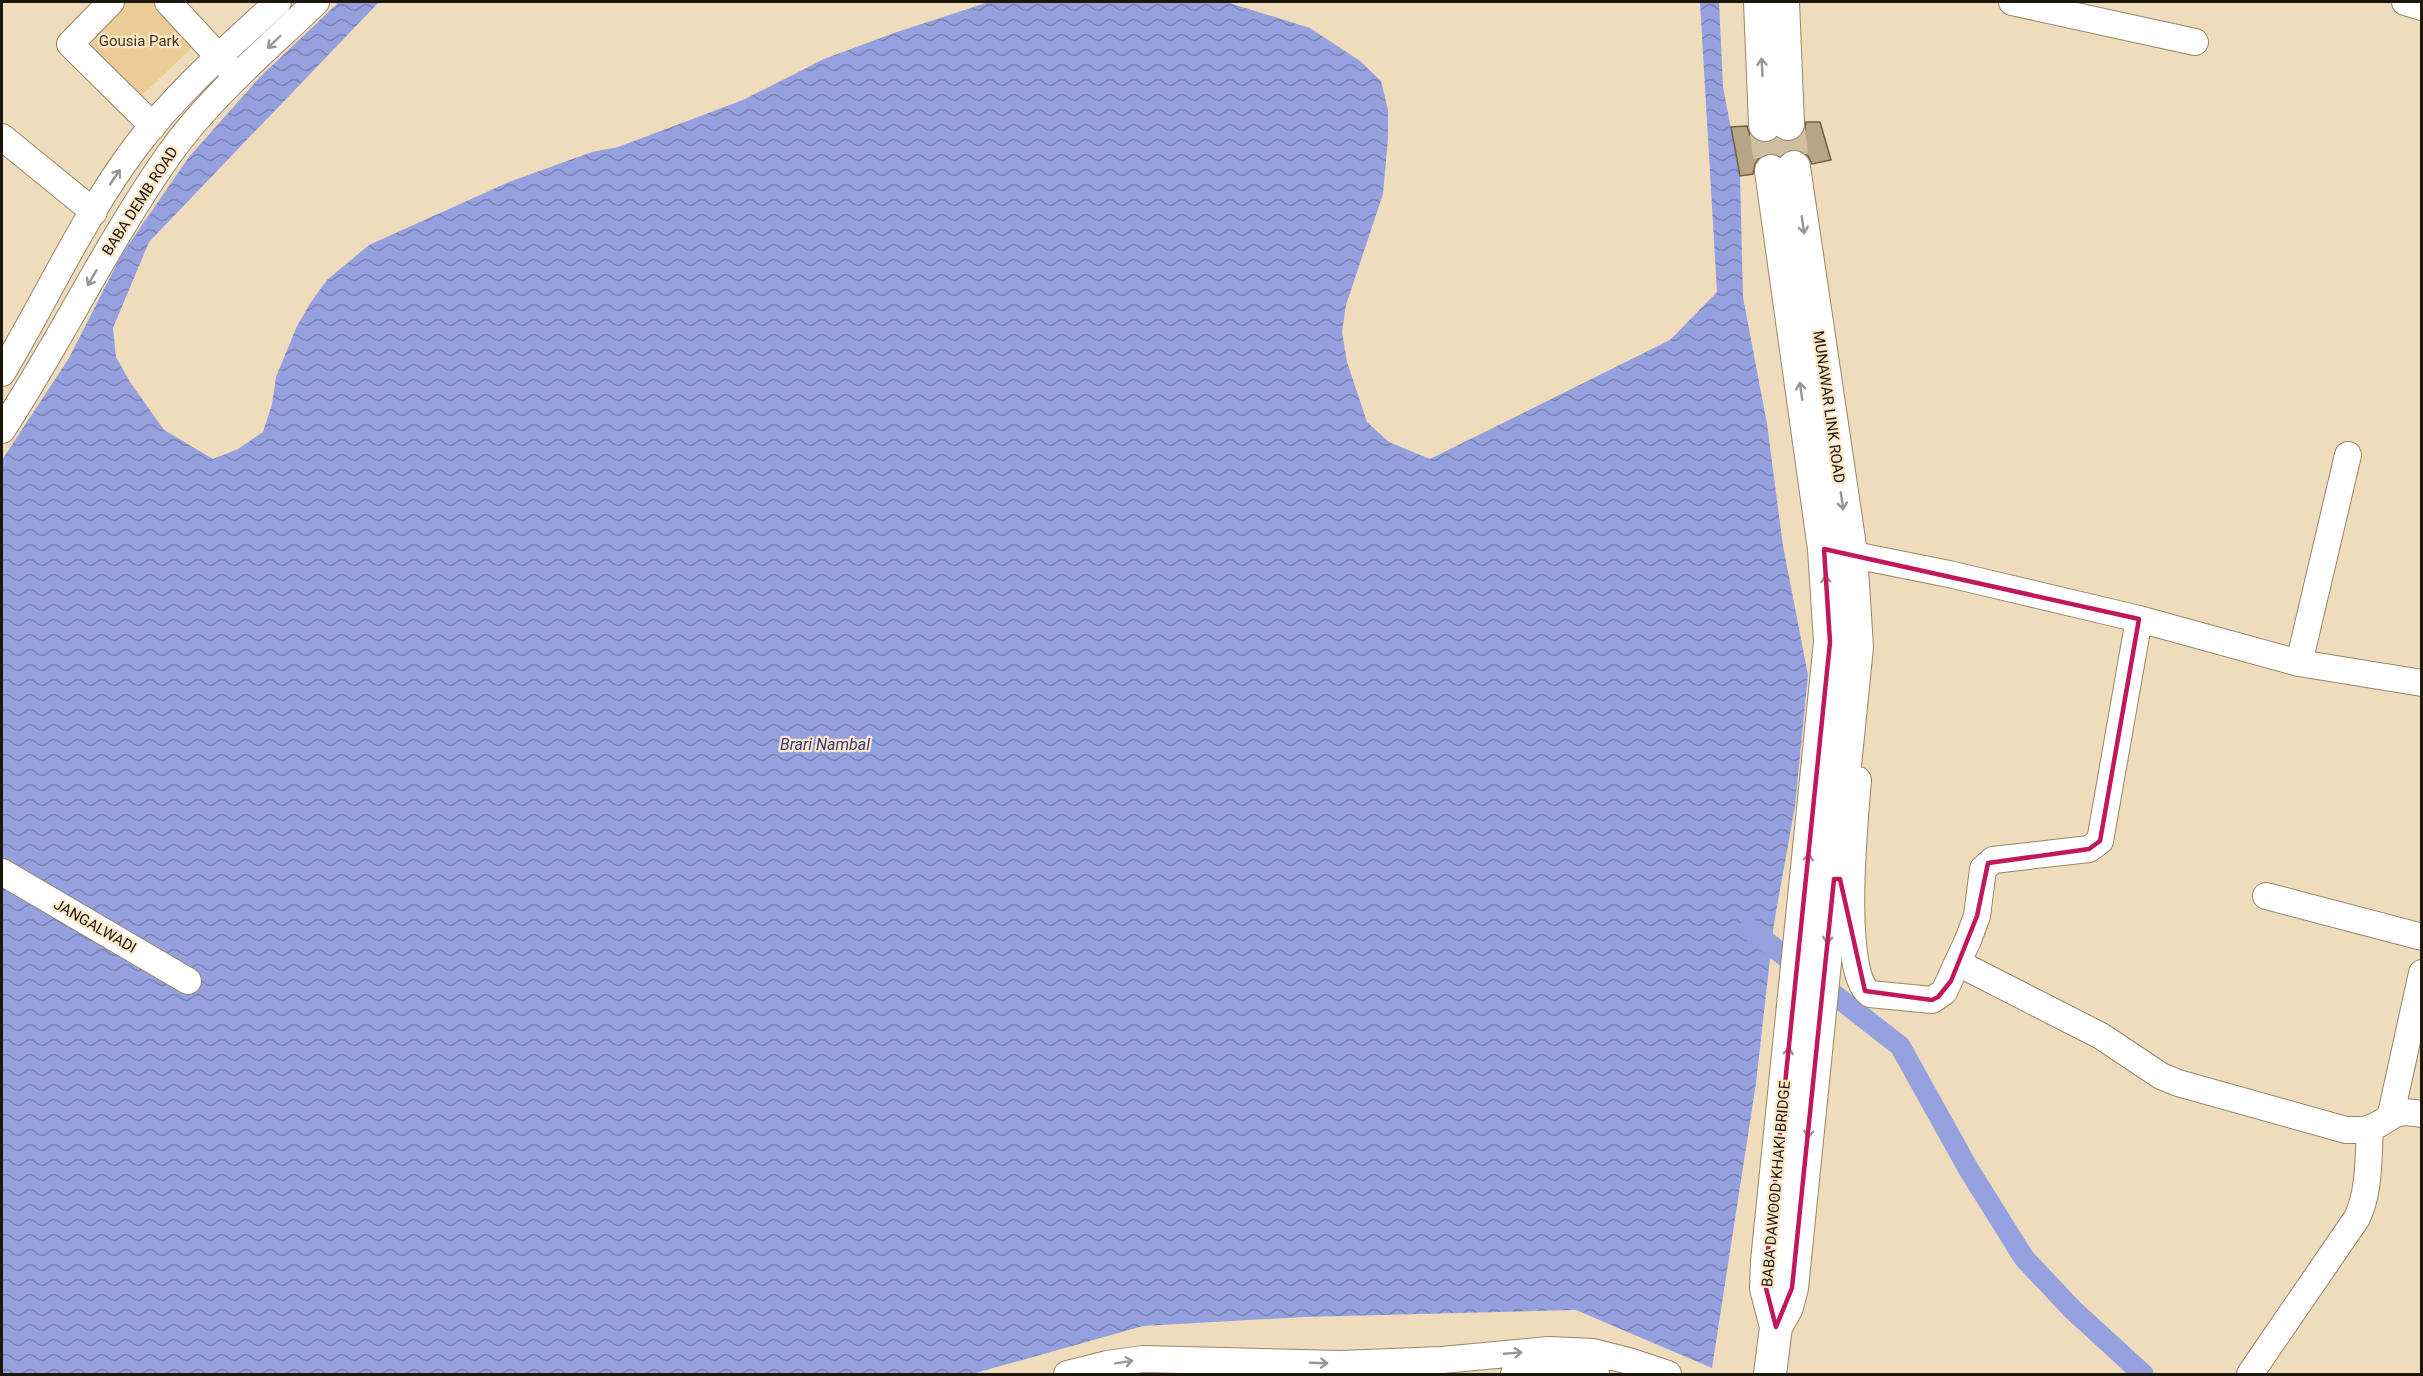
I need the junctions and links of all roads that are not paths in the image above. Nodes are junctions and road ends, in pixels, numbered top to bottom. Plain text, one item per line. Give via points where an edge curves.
1 (111, 2) edge
2 (168, 2) edge
3 (278, 2) edge
4 (316, 2) edge
5 (1760, 2) edge
6 (1783, 2) edge
7 (2012, 2) edge
8 (2405, 2) edge
9 (2421, 7) edge
10 (2195, 42) dead end
11 (219, 56) junction
12 (238, 77) junction
13 (153, 126) junction
14 (2, 137) edge
15 (1783, 169) tunnel mouth
16 (94, 212) junction
17 (11, 337) edge
18 (47, 355) junction
19 (2, 373) edge
20 (2, 430) edge
21 (2348, 455) dead end
22 (1837, 551) junction
23 (2139, 619) junction
24 (1848, 639) junction
25 (2299, 663) junction
26 (2421, 683) edge
27 (2, 872) edge
28 (2266, 896) dead end
29 (2421, 937) edge
30 (1958, 963) junction
31 (2421, 973) edge
32 (188, 981) dead end
33 (2421, 1114) edge
34 (2380, 1121) junction
35 (1067, 1374) edge
36 (1514, 1374) edge
37 (1596, 1374) edge
38 (1668, 1374) edge
39 (1770, 1374) edge
40 (2250, 1374) edge

1 - 13 street via 70,44
2 - 11 street
3 - 11 street, BABA DEMB ROAD
4 -> 12 street, BABA DEMB ROAD
6 -> 5 main road via 1777,124
7 - 10 street
8 - 9 street
11 - 12 street
11 - 13 street, BABA DEMB ROAD
12 -> 18 street, BABA DEMB ROAD via 171,152 110,245
16 -> 13 street, BABA DEMB ROAD
14 - 16 street
15 - 22 main road, MUNAWAR LINK ROAD
16 - 17 street, BABA DEMB ROAD
17 - 18 street
17 - 19 street, BABA DEMB ROAD
18 - 20 street, BABA DEMB ROAD
21 - 25 street
22 - 23 street
22 - 24 main road, MUNAWAR LINK ROAD
23 - 25 street
23 - 30 street via 2100,841 2090,849 1988,863 1982,875 1977,916
24 - 30 street via 1867,653 1852,868 1851,933 1861,984 1870,994 1932,1000 1944,992
24 - 39 main road, BABA DAWOOD KHAKI BRIDGE via 1781,1262 1787,1307 1776,1327
25 - 26 street
27 - 32 street, JANGALWADI
28 - 29 street
30 - 34 street via 2101,1036 2178,1083 2346,1130
31 - 34 street
33 - 34 street via 2406,1111
34 - 40 street via 2357,1218
35 -> 38 street via 1143,1359 1341,1364 1549,1350 1593,1352
36 - 37 street

